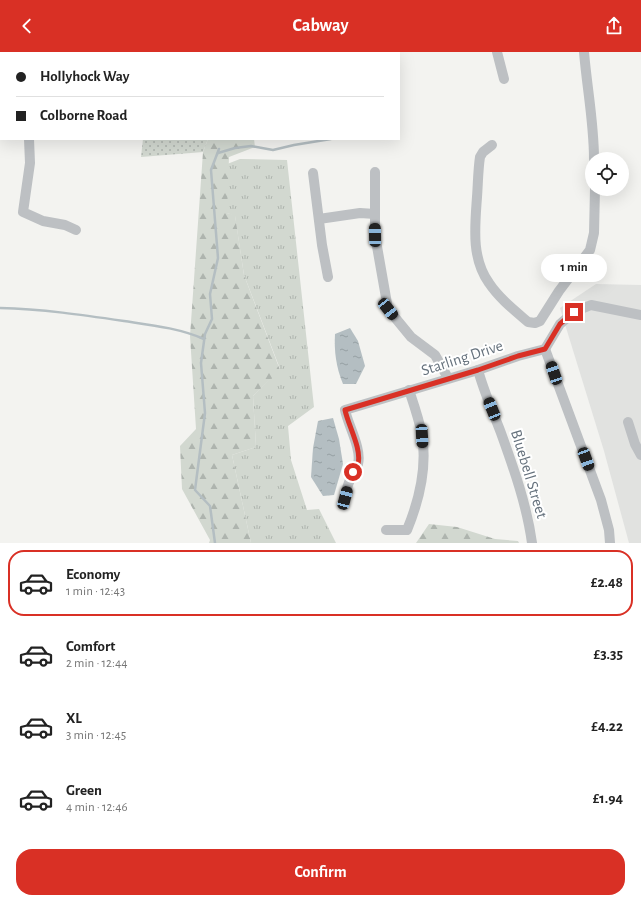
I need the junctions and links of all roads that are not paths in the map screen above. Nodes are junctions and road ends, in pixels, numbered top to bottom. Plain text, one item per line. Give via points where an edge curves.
1 (497, 52) edge
2 (584, 52) edge
3 (504, 79) dead end
4 (29, 140) edge
5 (492, 145) dead end
6 (594, 152) edge
7 (375, 172) dead end
8 (313, 173) dead end
9 (595, 196) edge
10 (375, 214) junction
11 (319, 219) junction
12 (76, 230) dead end
13 (328, 277) dead end
14 (641, 315) edge
15 (545, 349) junction
16 (478, 370) junction
17 (448, 378) junction
18 (409, 390) junction
19 (628, 422) dead end
20 (637, 438) edge
21 (641, 455) edge
22 (345, 498) dead end
23 (386, 530) dead end
24 (532, 543) edge
25 (610, 543) edge

1 - 3 street
2 - 6 street
4 - 12 street via 30,163 23,212 43,221
5 - 9 street via 480,157 475,223 476,251 482,271 495,292 528,322 540,321 590,250 594,234
7 - 10 street
8 - 11 street
10 - 11 street
10 - 17 street via 375,235 388,309 411,337 436,355
11 - 13 street
14 - 15 street via 591,305 574,312 560,324
15 - 16 street, Starling Drive
15 - 25 street via 601,500
16 - 17 street, Starling Drive
16 - 24 street, Bluebell Street via 518,482
17 - 18 street, Starling Drive
18 - 22 street via 345,410 355,438 358,458
18 - 23 street, Starling Drive via 422,436 420,482 415,510 407,530
19 - 20 street
20 - 21 street

